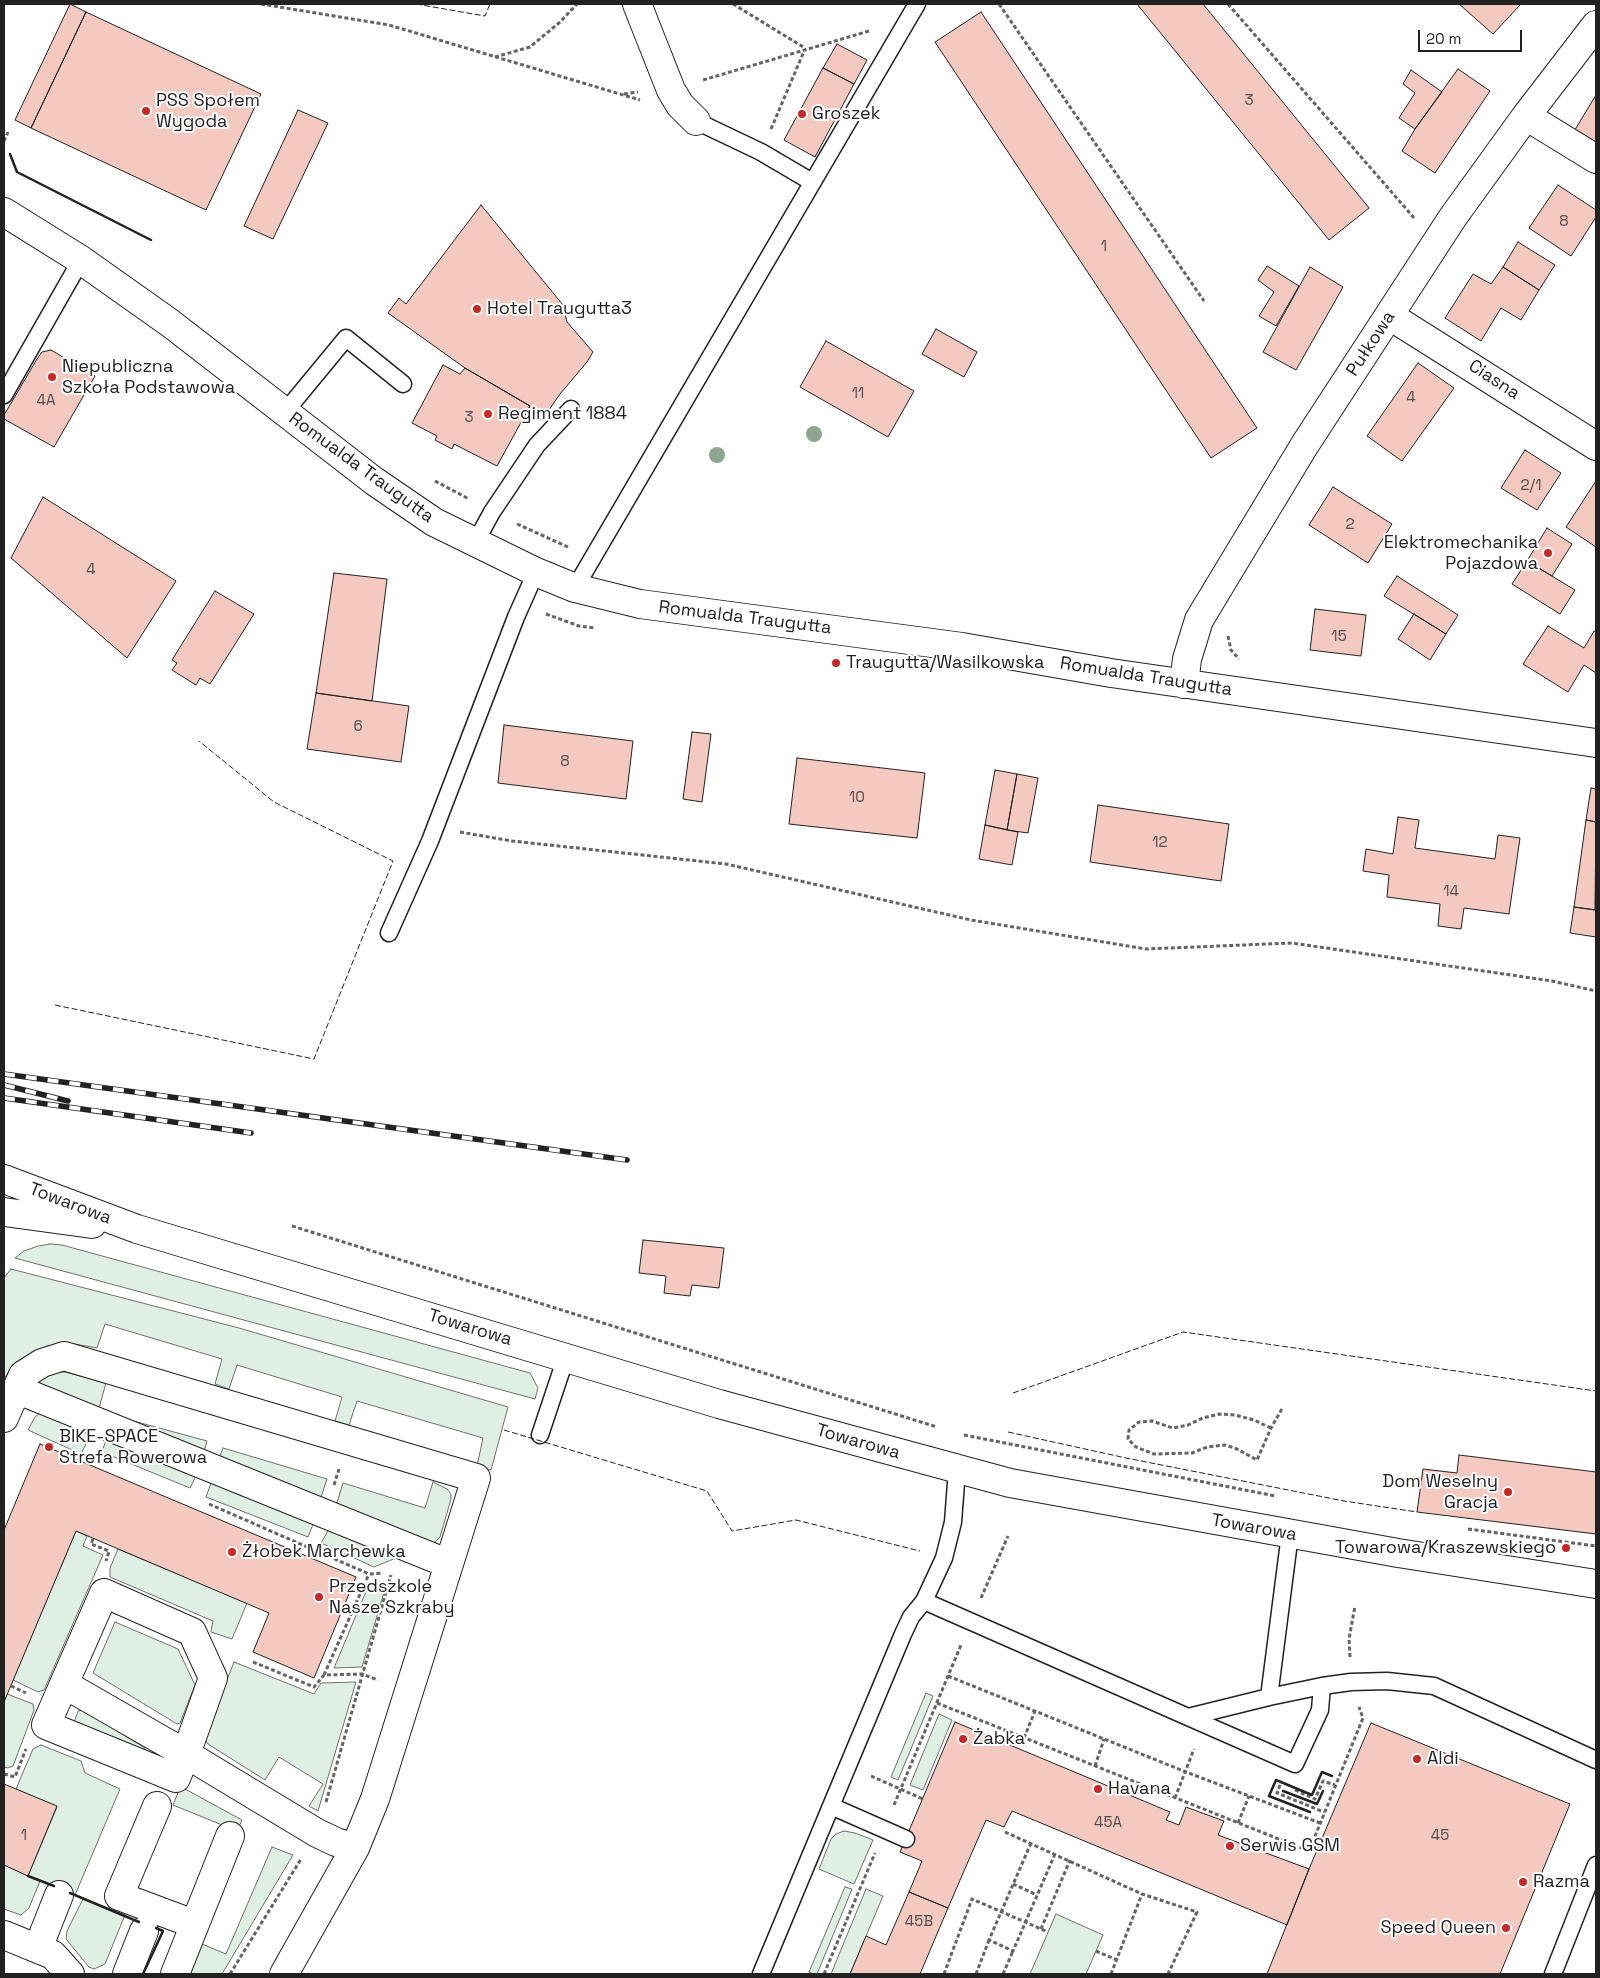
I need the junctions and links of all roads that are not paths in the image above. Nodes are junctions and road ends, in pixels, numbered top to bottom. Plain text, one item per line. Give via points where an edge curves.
1 (637, 4) edge
2 (917, 4) edge
3 (1596, 24) edge
4 (1526, 116) junction
5 (696, 121) joint
6 (1596, 159) edge
7 (812, 182) junction
8 (4, 212) edge
9 (81, 260) junction
10 (1390, 316) junction
11 (403, 384) dead end
12 (4, 395) edge
13 (571, 409) dead end
14 (285, 412) junction
15 (1596, 446) edge
16 (475, 543) junction
17 (536, 572) junction
18 (575, 588) junction
19 (1184, 684) junction
20 (1596, 743) edge
21 (389, 933) dead end
22 (4, 1179) edge
23 (4, 1212) edge
24 (137, 1229) junction
25 (566, 1357) junction
26 (16, 1390) junction
27 (4, 1418) edge
28 (540, 1435) dead end
29 (957, 1470) junction
30 (1290, 1534) junction
31 (448, 1564) junction
32 (1596, 1584) edge
33 (924, 1601) junction
34 (64, 1684) junction
35 (1322, 1686) junction
36 (1268, 1697) junction
37 (1196, 1720) junction
38 (186, 1754) junction
39 (1596, 1760) edge
40 (156, 1806) dead end
41 (831, 1806) junction
42 (230, 1836) dead end
43 (906, 1839) dead end
44 (355, 1848) junction
45 (1596, 1865) edge
46 (59, 1895) dead end
47 (194, 1924) junction
48 (144, 1931) dead end
49 (4, 1935) edge
50 (38, 1948) junction
51 (70, 1974) edge
52 (127, 1974) edge
53 (174, 1974) edge
54 (284, 1974) edge
55 (761, 1974) edge
56 (1552, 1974) edge

1 - 5 street via 671,90
2 - 7 lane
3 - 4 street, Pułkowa
4 - 6 street
4 - 10 street, Pułkowa via 1453,217
5 - 7 lane via 761,152
7 - 18 lane
8 - 9 street, Romualda Traugutta
9 - 12 lane
9 - 14 street, Romualda Traugutta via 170,323
10 - 15 street, Ciasna
10 - 19 street, Pułkowa via 1304,446 1199,620 1187,659
11 - 14 lane via 346,338
13 - 16 lane via 537,445
14 - 16 street, Romualda Traugutta via 374,481 434,522
16 - 17 street, Romualda Traugutta
17 - 18 street, Romualda Traugutta
17 - 21 lane via 512,626 435,828
18 - 19 street, Romualda Traugutta via 640,604 962,647
19 - 20 street, Romualda Traugutta
22 - 24 street, Towarowa
23 - 24 street, Towarowa
24 - 25 street, Towarowa
25 - 28 lane
25 - 29 street, Towarowa via 719,1404
26 - 27 street
26 - 31 street
26 - 31 street via 23,1375 42,1363 64,1356 476,1478
29 - 30 street, Towarowa via 1010,1484
29 - 33 lane via 946,1549
30 - 32 street, Towarowa
30 - 36 lane
31 - 44 street via 375,1800
33 - 37 lane
33 - 41 lane via 903,1634
34 - 38 street
34 - 38 street via 46,1725 176,1778
34 - 38 street via 104,1593 192,1632 213,1678
35 - 36 lane
35 - 37 lane via 1320,1710 1295,1764
35 - 39 lane via 1387,1681 1434,1686
36 - 37 lane
38 - 44 street via 317,1833
40 - 47 street via 119,1896
41 - 43 lane
41 - 55 lane
42 - 47 street
44 - 54 street
45 - 56 lane
46 - 50 street
47 - 53 street
48 - 52 street
49 - 50 street
50 - 51 street via 53,1956

